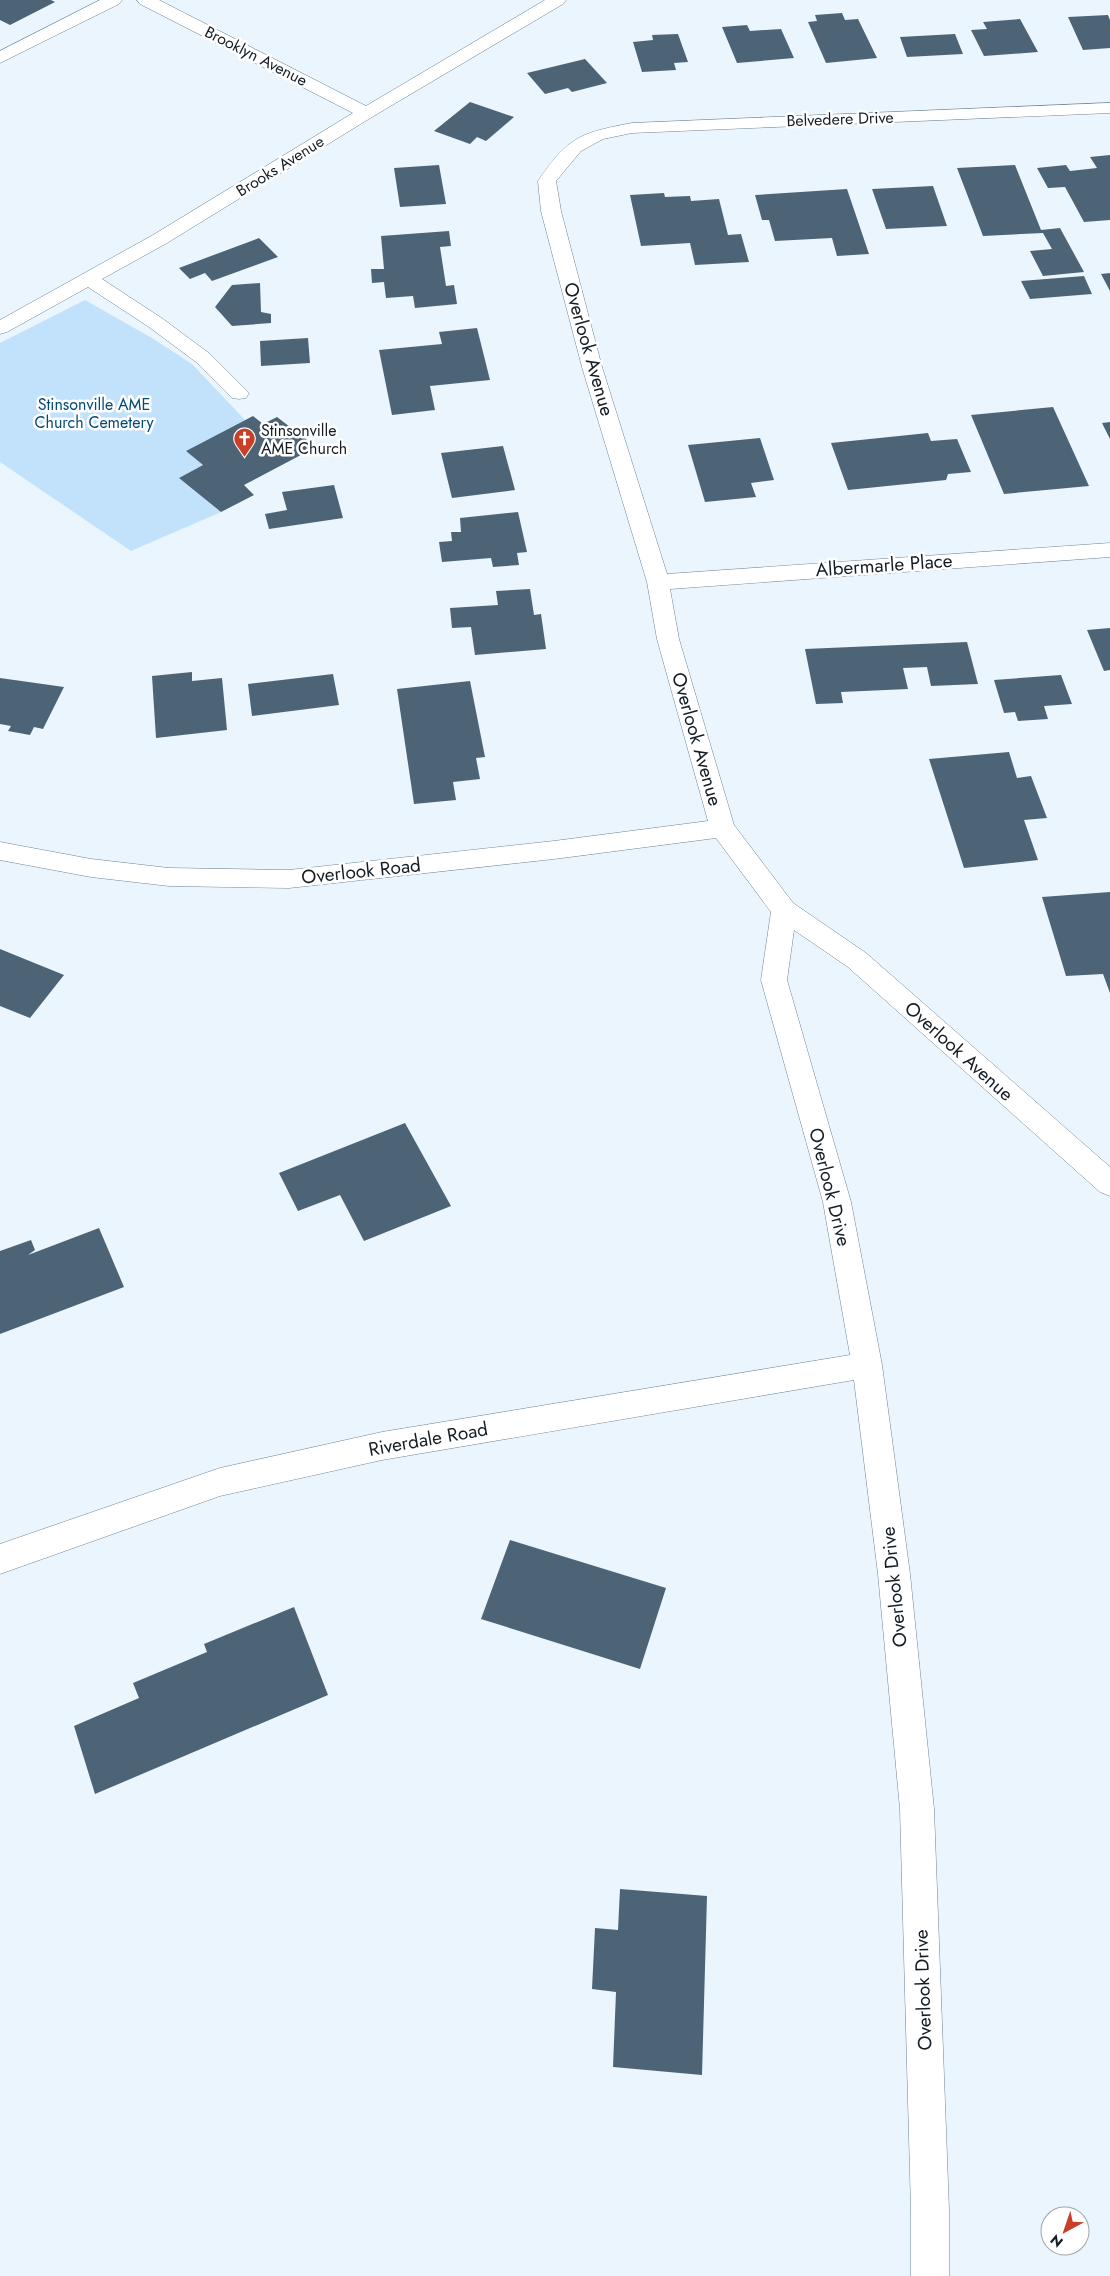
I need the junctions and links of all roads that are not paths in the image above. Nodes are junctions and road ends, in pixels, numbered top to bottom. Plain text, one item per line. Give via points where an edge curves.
1 (113, 0) edge
2 (146, 0) edge
3 (557, 0) edge
4 (0, 58) edge
5 (1110, 108) edge
6 (366, 113) junction
7 (574, 147) joint
8 (88, 279) junction
9 (0, 328) edge
10 (239, 393) dead end
11 (1110, 550) edge
12 (658, 582) junction
13 (722, 828) junction
14 (0, 851) edge
15 (784, 910) junction
16 (1110, 1184) edge
17 (866, 1365) junction
18 (0, 1559) edge
19 (930, 2276) edge

1 - 4 street
2 - 6 street, Brooklyn Avenue
3 - 6 street, Brooks Avenue
5 - 7 street, Belvedere Drive via 632,128 597,135
6 - 8 street, Brooks Avenue via 160,239
7 - 12 street, Overlook Avenue via 547,181 551,211 592,367
8 - 9 street, Brooks Avenue
8 - 10 street via 156,322 203,358
11 - 12 street, Albermarle Place
12 - 13 street, Overlook Avenue via 668,639
13 - 14 street, Overlook Road via 289,879 169,877 91,868
13 - 15 street, Overlook Avenue
15 - 16 street, Overlook Avenue via 857,960
15 - 17 street, Overlook Drive via 774,980 837,1202
17 - 18 street, Riverdale Road via 382,1446 220,1482
17 - 19 street, Overlook Drive via 894,1574 917,1809

